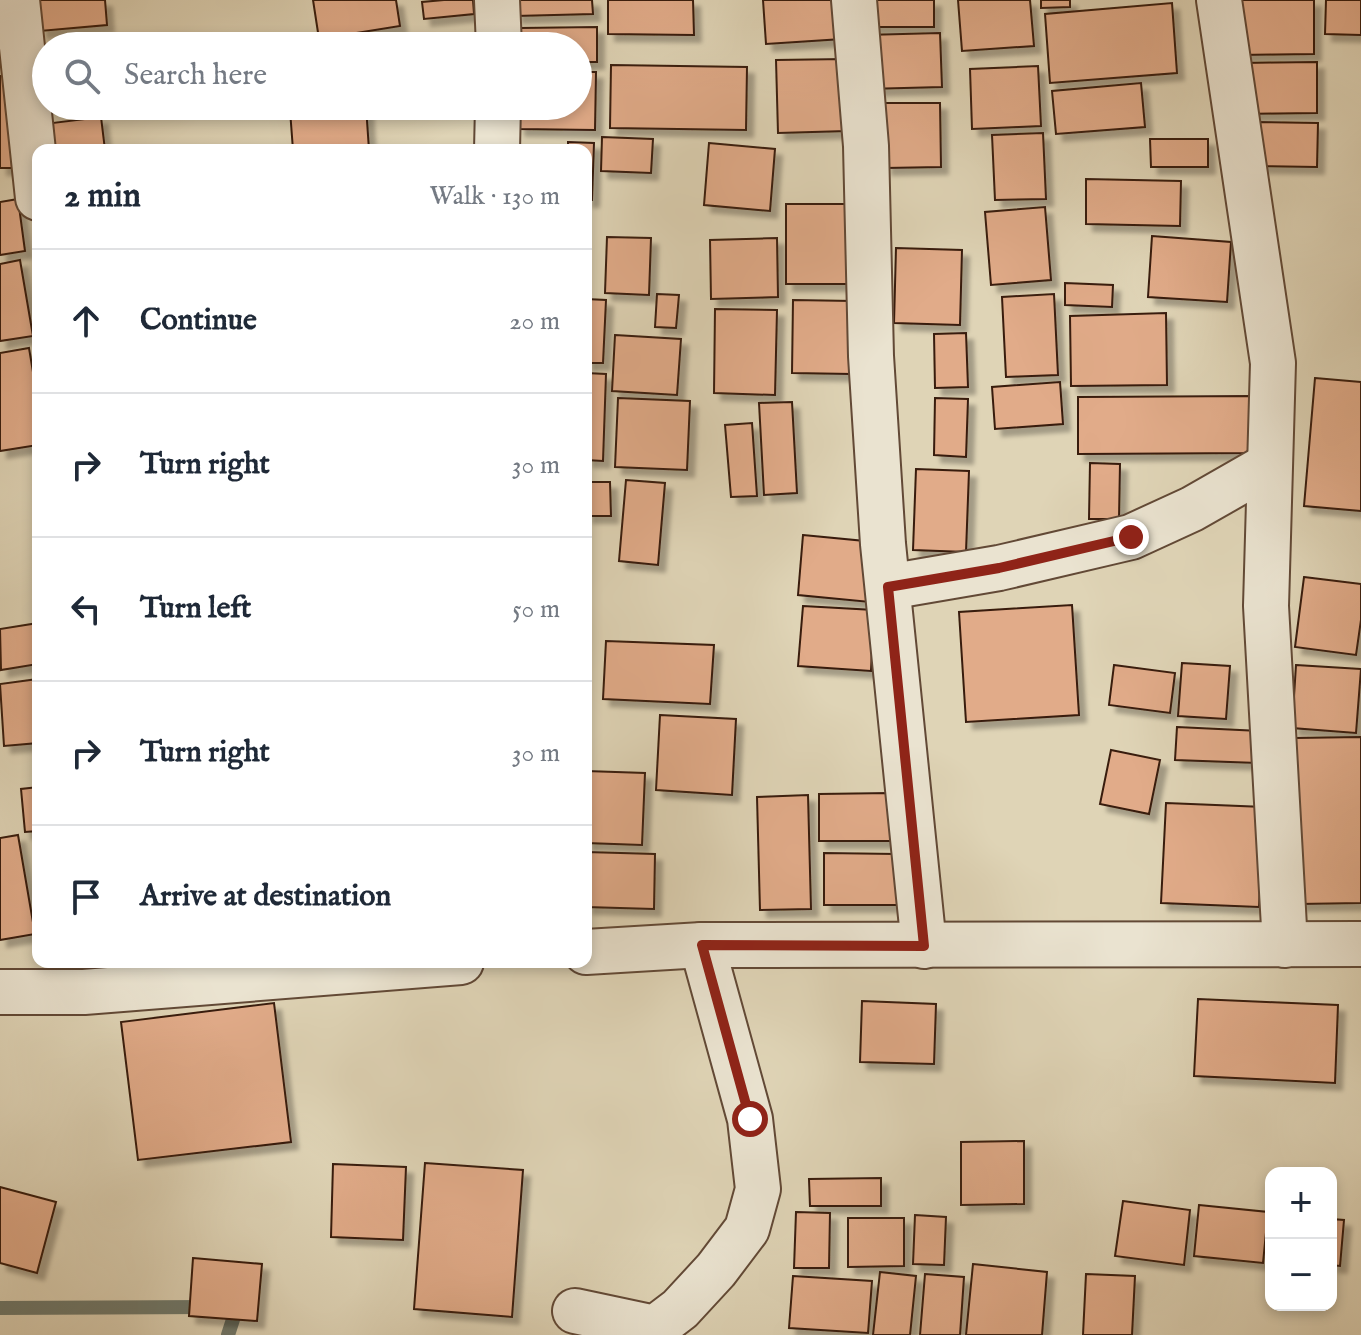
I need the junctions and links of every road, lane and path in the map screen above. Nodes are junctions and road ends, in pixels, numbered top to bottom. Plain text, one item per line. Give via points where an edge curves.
1 (17, 0) edge
2 (497, 0) edge
3 (854, 0) edge
4 (1219, 0) edge
5 (498, 32) edge
6 (498, 120) edge
7 (32, 144) edge
8 (497, 144) edge
9 (1269, 465) junction
10 (888, 587) junction
11 (1361, 944) edge
12 (702, 945) junction
13 (1285, 945) junction
14 (924, 946) junction
15 (592, 952) edge
16 (305, 968) edge
17 (175, 973) edge
18 (0, 992) edge
19 (575, 1311) dead end

1 - 7 street
2 - 5 street
3 - 10 street
4 - 9 street via 1273,363
6 - 8 street
9 - 10 street via 1131,537
9 - 13 street via 1266,606
10 - 14 street
11 - 13 street
12 - 14 street
12 - 15 street
12 - 19 street via 750,1119 758,1189 747,1229 680,1309 655,1328
13 - 14 street
16 - 17 street
17 - 18 street via 84,992

